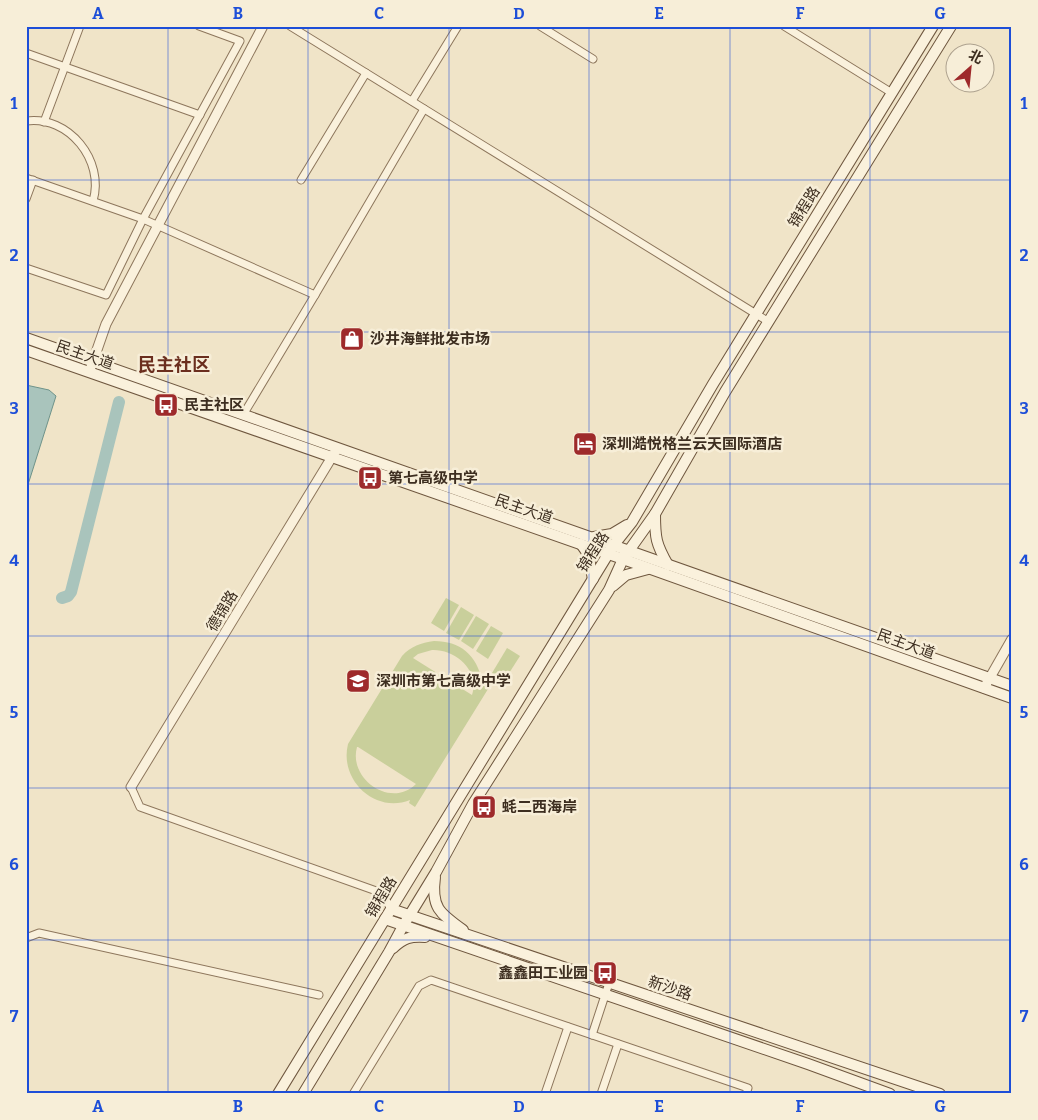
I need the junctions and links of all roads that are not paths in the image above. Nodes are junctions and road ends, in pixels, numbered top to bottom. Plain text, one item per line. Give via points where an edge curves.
1 (80, 26) edge
2 (200, 26) edge
3 (263, 26) edge
4 (290, 26) edge
5 (458, 26) edge
6 (540, 26) edge
7 (784, 26) edge
8 (933, 26) edge
9 (951, 26) edge
10 (26, 53) edge
11 (593, 59) dead end
12 (65, 67) junction
13 (366, 73) junction
14 (892, 93) junction
15 (412, 101) junction
16 (424, 109) junction
17 (200, 115) junction
18 (26, 122) edge
19 (44, 122) junction
20 (30, 179) edge
21 (301, 180) dead end
22 (26, 199) edge
23 (93, 201) junction
24 (143, 219) junction
25 (158, 226) junction
26 (26, 268) edge
27 (315, 295) junction
28 (756, 314) junction
29 (769, 322) junction
30 (26, 338) edge
31 (26, 350) edge
32 (93, 362) junction
33 (89, 372) junction
34 (243, 415) junction
35 (334, 452) junction
36 (655, 514) junction
37 (632, 522) junction
38 (591, 537) junction
39 (581, 544) junction
40 (611, 550) junction
41 (625, 555) junction
42 (668, 565) junction
43 (650, 569) junction
44 (593, 579) junction
45 (608, 590) junction
46 (1012, 640) edge
47 (990, 678) junction
48 (1012, 686) edge
49 (984, 688) junction
50 (1012, 698) edge
51 (131, 787) joint
52 (436, 872) junction
53 (391, 910) junction
54 (409, 915) junction
55 (384, 919) junction
56 (403, 926) junction
57 (26, 938) edge
58 (437, 938) junction
59 (474, 938) junction
60 (390, 950) junction
61 (609, 983) junction
62 (319, 995) dead end
63 (605, 995) junction
64 (568, 1027) junction
65 (592, 1035) junction
66 (618, 1044) junction
67 (278, 1094) edge
68 (303, 1094) edge
69 (353, 1094) edge
70 (545, 1094) edge
71 (601, 1094) edge
72 (746, 1094) edge
73 (890, 1094) edge
74 (940, 1094) edge

1 - 12 street
2 - 17 street via 240,41
3 - 25 street
4 - 13 street
5 - 15 street
6 - 11 street
7 - 14 street
8 - 14 main road, 锦程路
9 - 29 main road, 锦程路
10 - 12 street
12 - 17 street
12 - 19 street
13 - 15 street
13 - 21 street
14 - 28 main road, 锦程路
15 - 16 street
16 - 27 street
16 - 28 street
17 - 24 street
18 - 19 street
19 - 23 street via 68,132 87,154 94,172
20 - 22 street
20 - 23 street
23 - 24 street
24 - 25 street
24 - 26 street via 106,295
25 - 27 street
25 - 32 street via 106,324
27 - 34 street
28 - 29 street
28 - 37 main road, 锦程路
29 - 36 main road, 锦程路
30 - 32 main road, 民主大道
31 - 33 main road, 民主大道
32 - 33 street
32 - 34 main road, 民主大道
33 - 35 main road, 民主大道
34 - 35 main road, 民主大道
35 - 38 main road, 民主大道
35 - 39 main road, 民主大道
35 - 51 street, 德锦路
36 - 41 main road, 锦程路
36 - 42 main road via 655,536
37 - 38 main road via 612,534
37 - 40 main road, 锦程路
38 - 40 main road, 民主大道
39 - 40 main road, 民主大道
39 - 44 main road via 588,554
40 - 41 main road, 民主大道
40 - 44 main road, 锦程路
41 - 42 main road, 民主大道
41 - 43 main road, 民主大道
41 - 45 main road, 锦程路
42 - 47 main road, 民主大道
43 - 45 main road via 626,575
43 - 49 main road, 民主大道
44 - 53 main road, 锦程路
45 - 52 main road, 锦程路 via 473,804
46 - 47 street
47 - 48 main road, 民主大道
47 - 49 street
49 - 50 main road, 民主大道
51 - 53 street via 140,807 382,892
52 - 54 main road, 锦程路
52 - 59 main road via 435,902 444,917
53 - 54 main road, 新沙路
53 - 55 main road, 锦程路
54 - 56 main road, 锦程路
54 - 59 main road, 新沙路
55 - 56 main road, 新沙路
55 - 67 main road, 锦程路
56 - 58 main road, 新沙路
56 - 60 main road, 锦程路
57 - 62 street via 39,933
58 - 60 main road via 415,936 402,940
58 - 63 main road, 新沙路
59 - 61 main road, 新沙路
60 - 68 main road, 锦程路
61 - 63 street
61 - 74 main road, 新沙路
63 - 65 street
63 - 73 main road, 新沙路
64 - 65 street
64 - 69 street via 431,980 419,986
64 - 70 street
65 - 66 street
66 - 71 street
66 - 72 street via 748,1088

